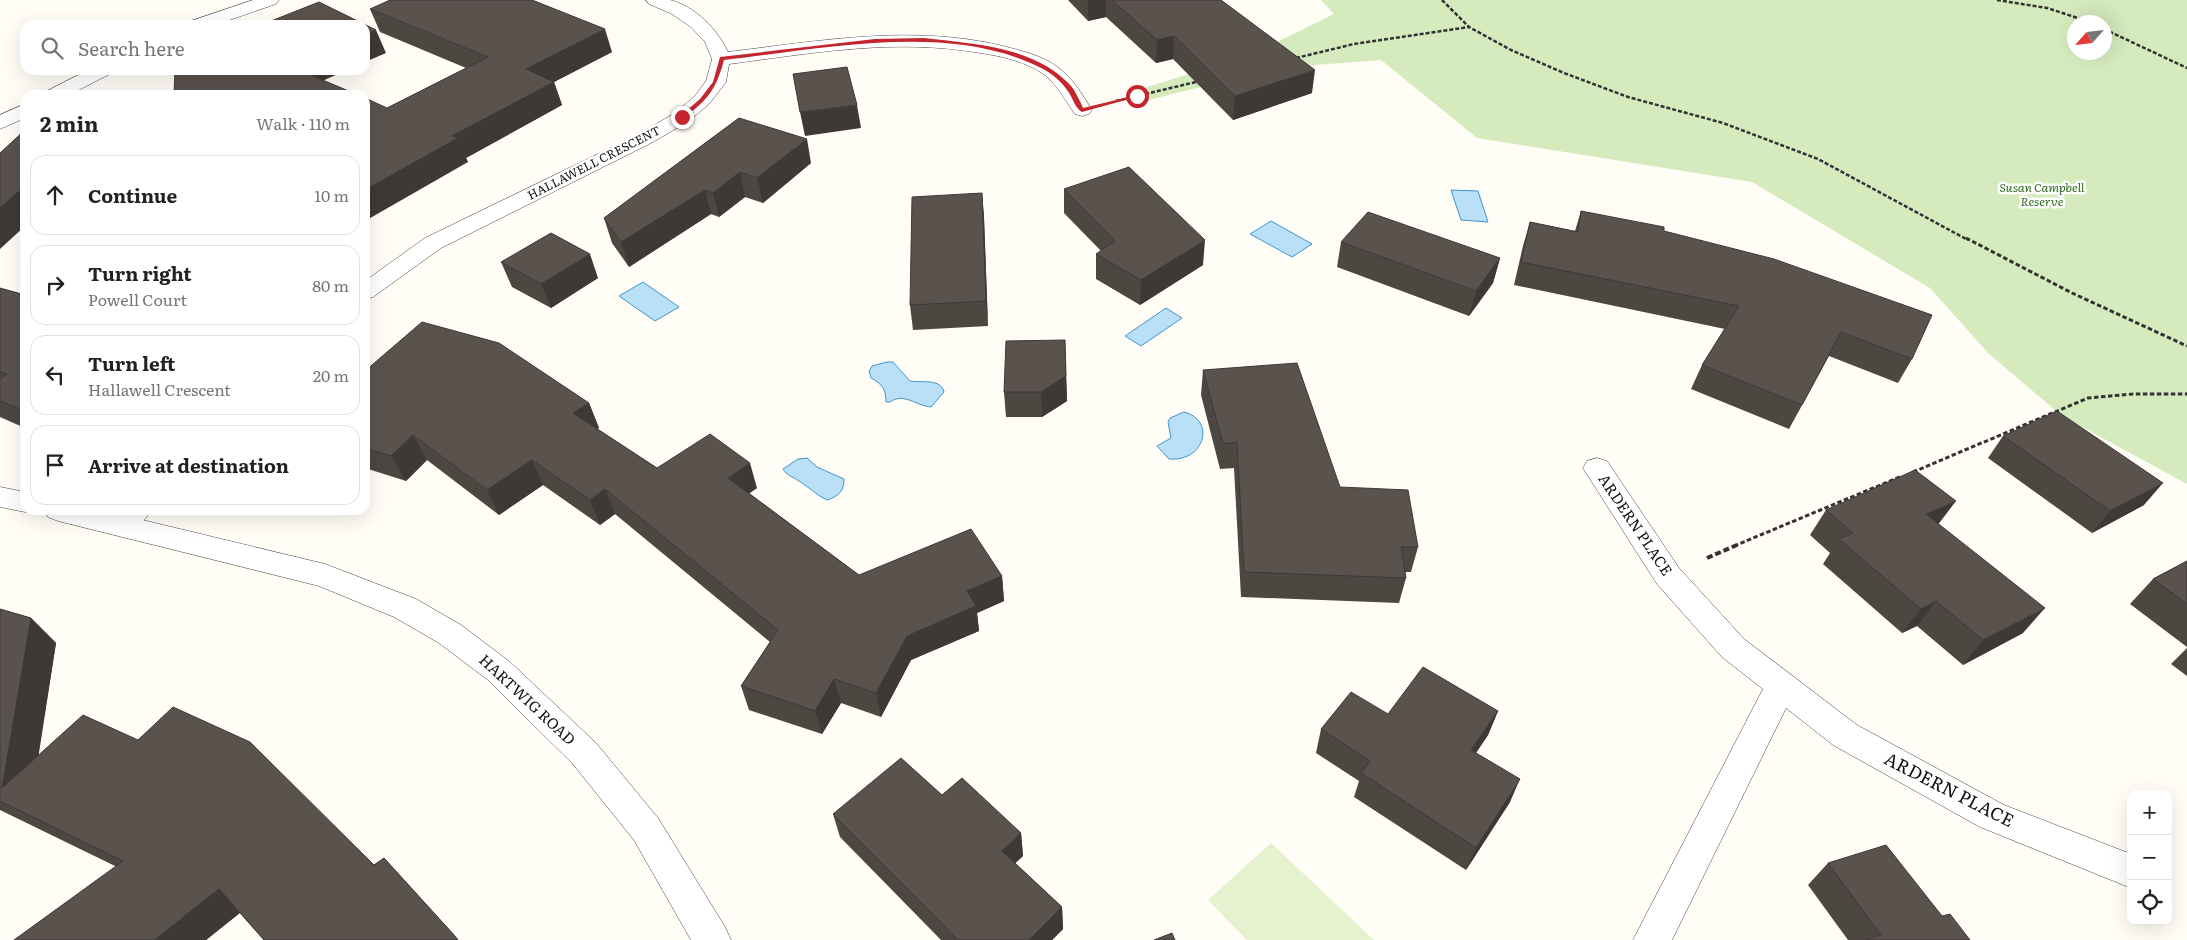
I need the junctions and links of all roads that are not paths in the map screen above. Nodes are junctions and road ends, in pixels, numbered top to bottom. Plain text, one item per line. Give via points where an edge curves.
1 (270, 0) edge
2 (655, 0) edge
3 (212, 20) edge
4 (722, 58) junction
5 (93, 75) edge
6 (64, 90) edge
7 (1082, 110) road end
8 (20, 113) edge
9 (0, 123) edge
10 (370, 288) edge
11 (1597, 468) dead end
12 (0, 497) edge
13 (20, 501) edge
14 (109, 515) edge
15 (129, 517) edge
16 (1781, 685) junction
17 (2127, 869) edge
18 (712, 940) edge
19 (1652, 940) edge

1 - 3 street
2 - 4 street via 678,10 697,24 713,40
4 - 7 street via 875,41 924,39 976,46 1016,54 1046,68 1070,89
4 - 10 street, HALLAWELL CRESCENT via 716,82 702,100 682,117 433,243
5 - 6 street
8 - 9 street
11 - 16 street, ARDERN PLACE via 1668,576 1733,648
12 - 13 street
14 - 15 street, HARTWIG ROAD
15 - 18 street, HARTWIG ROAD via 325,576 405,608 450,634 499,671 584,753 646,829
16 - 17 street, ARDERN PLACE via 1846,734 1992,816
16 - 19 street

